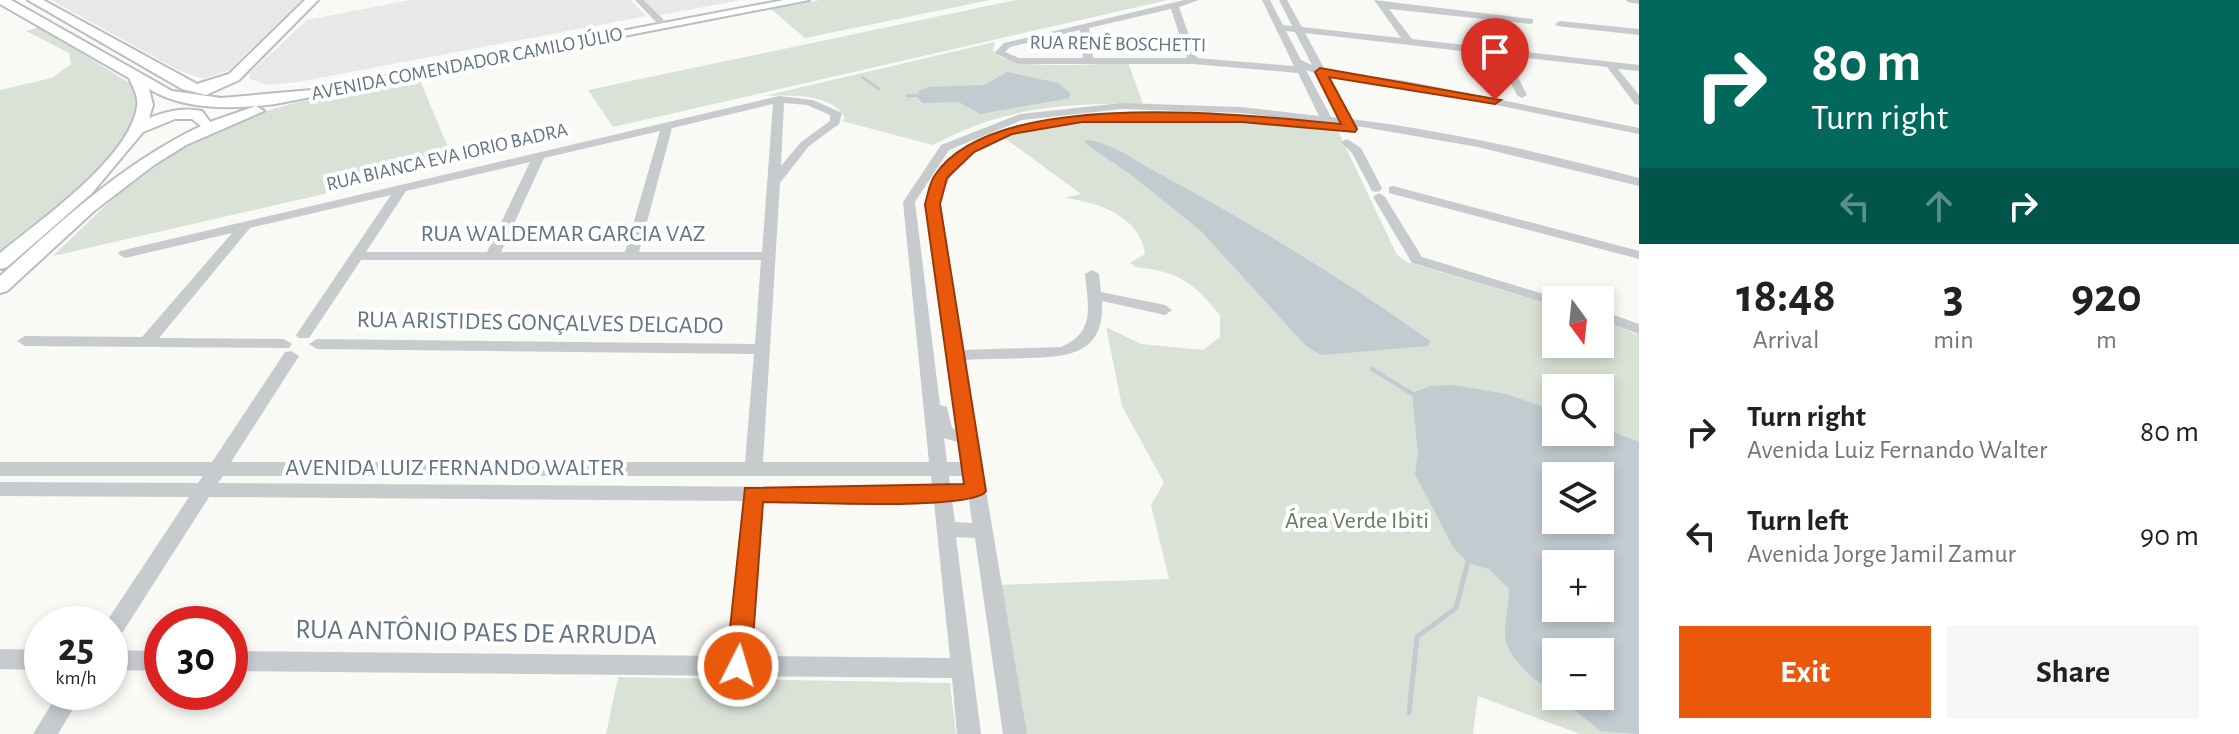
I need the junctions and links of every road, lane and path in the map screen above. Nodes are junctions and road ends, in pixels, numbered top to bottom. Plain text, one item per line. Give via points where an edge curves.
1 (2, 0) edge
2 (34, 0) edge
3 (312, 0) edge
4 (639, 0) edge
5 (768, 0) edge
6 (803, 0) edge
7 (1195, 0) edge
8 (1266, 0) edge
9 (1283, 0) edge
10 (1630, 0) edge
11 (1639, 1) edge
12 (1380, 2) edge
13 (1176, 10) junction
14 (660, 21) junction
15 (1530, 21) dead end
16 (1560, 24) dead end
17 (1279, 27) junction
18 (1298, 29) junction
19 (1085, 30) junction
20 (1639, 32) edge
21 (1408, 41) junction
22 (1500, 52) junction
23 (1088, 60) junction
24 (1193, 61) junction
25 (1610, 65) junction
26 (1639, 68) edge
27 (1301, 69) junction
28 (1320, 72) junction
29 (135, 76) junction
30 (234, 77) junction
31 (195, 89) junction
32 (312, 94) junction
33 (238, 95) junction
34 (1522, 95) dead end
35 (779, 99) junction
36 (1639, 102) edge
37 (1297, 119) junction
38 (1328, 122) junction
39 (667, 125) junction
40 (1346, 125) junction
41 (140, 128) junction
42 (1377, 129) junction
43 (1639, 131) edge
44 (776, 139) junction
45 (172, 143) junction
46 (805, 144) junction
47 (539, 156) junction
48 (1639, 182) edge
49 (773, 183) junction
50 (401, 189) junction
51 (1639, 191) edge
52 (1388, 194) junction
53 (246, 225) junction
54 (125, 254) dead end
55 (1639, 255) edge
56 (357, 256) junction
57 (492, 256) junction
58 (631, 256) junction
59 (768, 256) junction
60 (0, 263) edge
61 (1092, 274) dead end
62 (0, 287) edge
63 (1095, 295) junction
64 (1542, 297) edge
65 (1165, 310) dead end
66 (1614, 320) edge
67 (1639, 329) edge
68 (311, 340) junction
69 (25, 341) dead end
70 (147, 342) junction
71 (924, 344) junction
72 (762, 349) junction
73 (288, 350) junction
74 (956, 355) junction
75 (969, 439) junction
76 (43, 468) junction
77 (219, 468) junction
78 (754, 468) junction
79 (0, 469) edge
80 (907, 469) junction
81 (938, 469) junction
82 (972, 469) junction
83 (0, 481) edge
84 (0, 489) edge
85 (204, 490) junction
86 (975, 491) junction
87 (753, 493) junction
88 (910, 494) junction
89 (939, 494) junction
90 (945, 529) junction
91 (982, 531) junction
92 (128, 606) edge
93 (0, 659) edge
94 (24, 660) edge
95 (248, 661) edge
96 (738, 666) junction
97 (961, 668) junction
98 (60, 710) edge
99 (45, 734) edge
100 (969, 734) edge
101 (1015, 734) edge

1 - 29 main road, AVENIDA COMENDADOR CAMILO JÚLIO
2 - 31 main road
3 - 30 main road
4 - 14 street
5 - 14 main road, AVENIDA COMENDADOR CAMILO JÚLIO
6 - 32 main road, AVENIDA COMENDADOR CAMILO JÚLIO
7 - 13 street, RUA RENÊ BOSCHETTI
8 - 17 street
9 - 18 street
10 - 11 street
12 - 15 street
12 - 21 street
13 - 19 street, RUA RENÊ BOSCHETTI via 1161,8
13 - 24 street
14 - 33 main road, AVENIDA COMENDADOR CAMILO JÚLIO via 306,88
16 - 20 street
17 - 18 street
17 - 27 street
18 - 21 street
18 - 28 street
19 - 23 street
19 - 23 street, RUA RENÊ BOSCHETTI via 1007,45 999,53 1018,61
21 - 22 street
22 - 25 street
22 - 34 street
23 - 24 street, RUA RENÊ BOSCHETTI
24 - 27 street, RUA RENÊ BOSCHETTI
25 - 26 street
25 - 36 street
27 - 28 street, RUA RENÊ BOSCHETTI
27 - 38 street
27 - 40 street via 1328,109
28 - 40 street
28 - 43 street via 1436,89
29 - 32 main road, AVENIDA COMENDADOR CAMILO JÚLIO via 167,94 215,103
29 - 41 main road via 145,106
30 - 31 main road
30 - 33 main road via 229,87
31 - 33 main road, AVENIDA COMENDADOR CAMILO JÚLIO
32 - 45 main road
35 - 39 street, RUA BIANCA EVA IORIO BADRA
35 - 44 street
35 - 46 street via 809,102 836,113 835,122
37 - 38 street
37 - 71 street via 1188,108 1071,109 1006,119 958,137 920,170 909,202
37 - 74 street via 1082,118 1009,131 969,150 940,177 932,204
38 - 40 street
39 - 47 street, RUA BIANCA EVA IORIO BADRA
39 - 58 street
40 - 42 street
40 - 52 street
41 - 45 main road via 173,114 202,117 198,126
41 - 60 main road via 117,159
42 - 48 street via 1453,137
42 - 51 street
44 - 46 street
44 - 49 street
45 - 62 main road via 115,182
46 - 49 street
47 - 50 street, RUA BIANCA EVA IORIO BADRA
47 - 57 street
49 - 59 street
50 - 53 street, RUA BIANCA EVA IORIO BADRA
50 - 56 street
52 - 55 street
52 - 64 street via 1413,256
53 - 54 street, RUA BIANCA EVA IORIO BADRA
53 - 70 street
56 - 57 street, RUA WALDEMAR GARCIA VAZ
56 - 68 street
57 - 58 street, RUA WALDEMAR GARCIA VAZ
58 - 59 street, RUA WALDEMAR GARCIA VAZ
59 - 72 street
61 - 63 street
63 - 65 street
63 - 74 street via 1090,339 1080,347
66 - 67 street
68 - 72 street, RUA ARISTIDES GONÇALVES DELGADO
68 - 73 street via 304,354
69 - 70 street
70 - 73 street
71 - 75 street via 936,372 944,432
71 - 81 street
72 - 78 street
73 - 77 street
74 - 75 street
75 - 82 street
76 - 77 street, AVENIDA LUIZ FERNANDO WALTER
76 - 79 street, AVENIDA LUIZ FERNANDO WALTER
76 - 83 street, AVENIDA LUIZ FERNANDO WALTER
77 - 78 street, AVENIDA LUIZ FERNANDO WALTER
77 - 85 street
78 - 80 street, AVENIDA LUIZ FERNANDO WALTER
80 - 81 street, AVENIDA LUIZ FERNANDO WALTER
80 - 88 street
81 - 82 street, AVENIDA LUIZ FERNANDO WALTER
81 - 89 street
82 - 86 street
84 - 85 street, AVENIDA LUIZ FERNANDO WALTER
85 - 87 street, AVENIDA LUIZ FERNANDO WALTER
85 - 92 street
86 - 89 street, AVENIDA LUIZ FERNANDO WALTER
86 - 91 street
87 - 88 street, AVENIDA LUIZ FERNANDO WALTER
87 - 96 street
88 - 89 street, AVENIDA LUIZ FERNANDO WALTER
89 - 90 street
90 - 91 street
90 - 97 street
91 - 101 street
93 - 94 street
95 - 96 street, RUA ANTÔNIO PAES DE ARRUDA
96 - 97 street, RUA ANTÔNIO PAES DE ARRUDA
97 - 100 street
98 - 99 street

